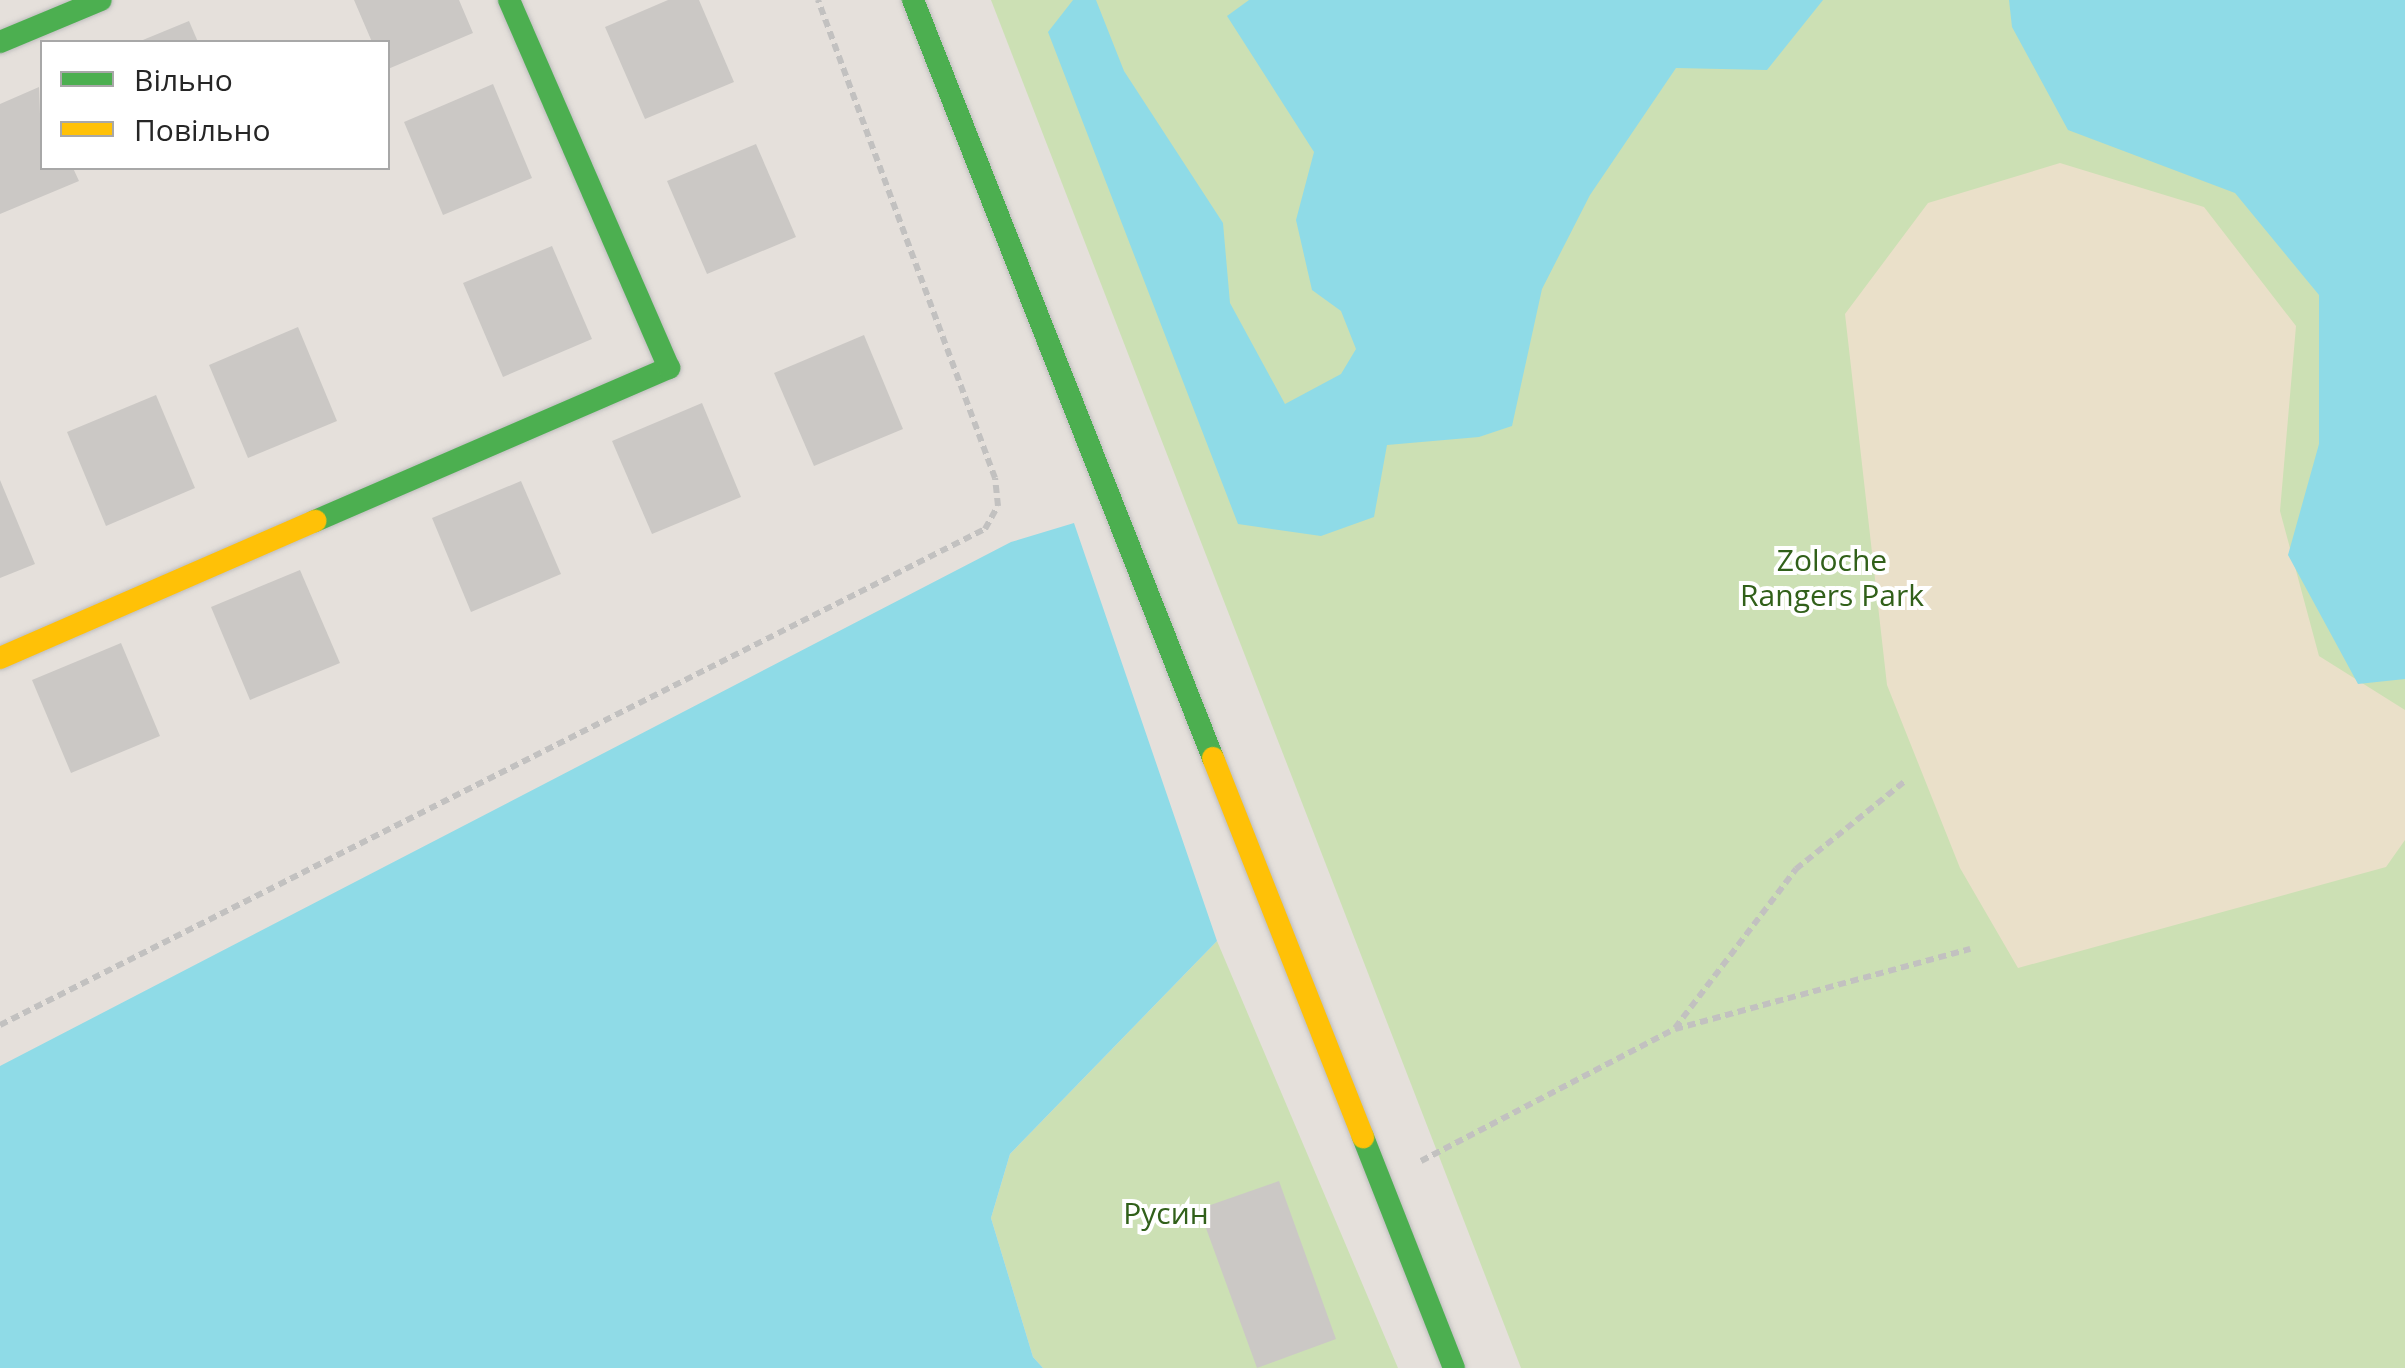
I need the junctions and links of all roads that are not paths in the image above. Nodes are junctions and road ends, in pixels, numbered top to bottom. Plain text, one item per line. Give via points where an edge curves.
1 (101, 0) edge
2 (509, 0) edge
3 (914, 0) edge
4 (0, 42) edge
5 (0, 658) edge
6 (1454, 1368) edge

1 - 4 street
2 - 5 street via 669,368
3 - 6 street

